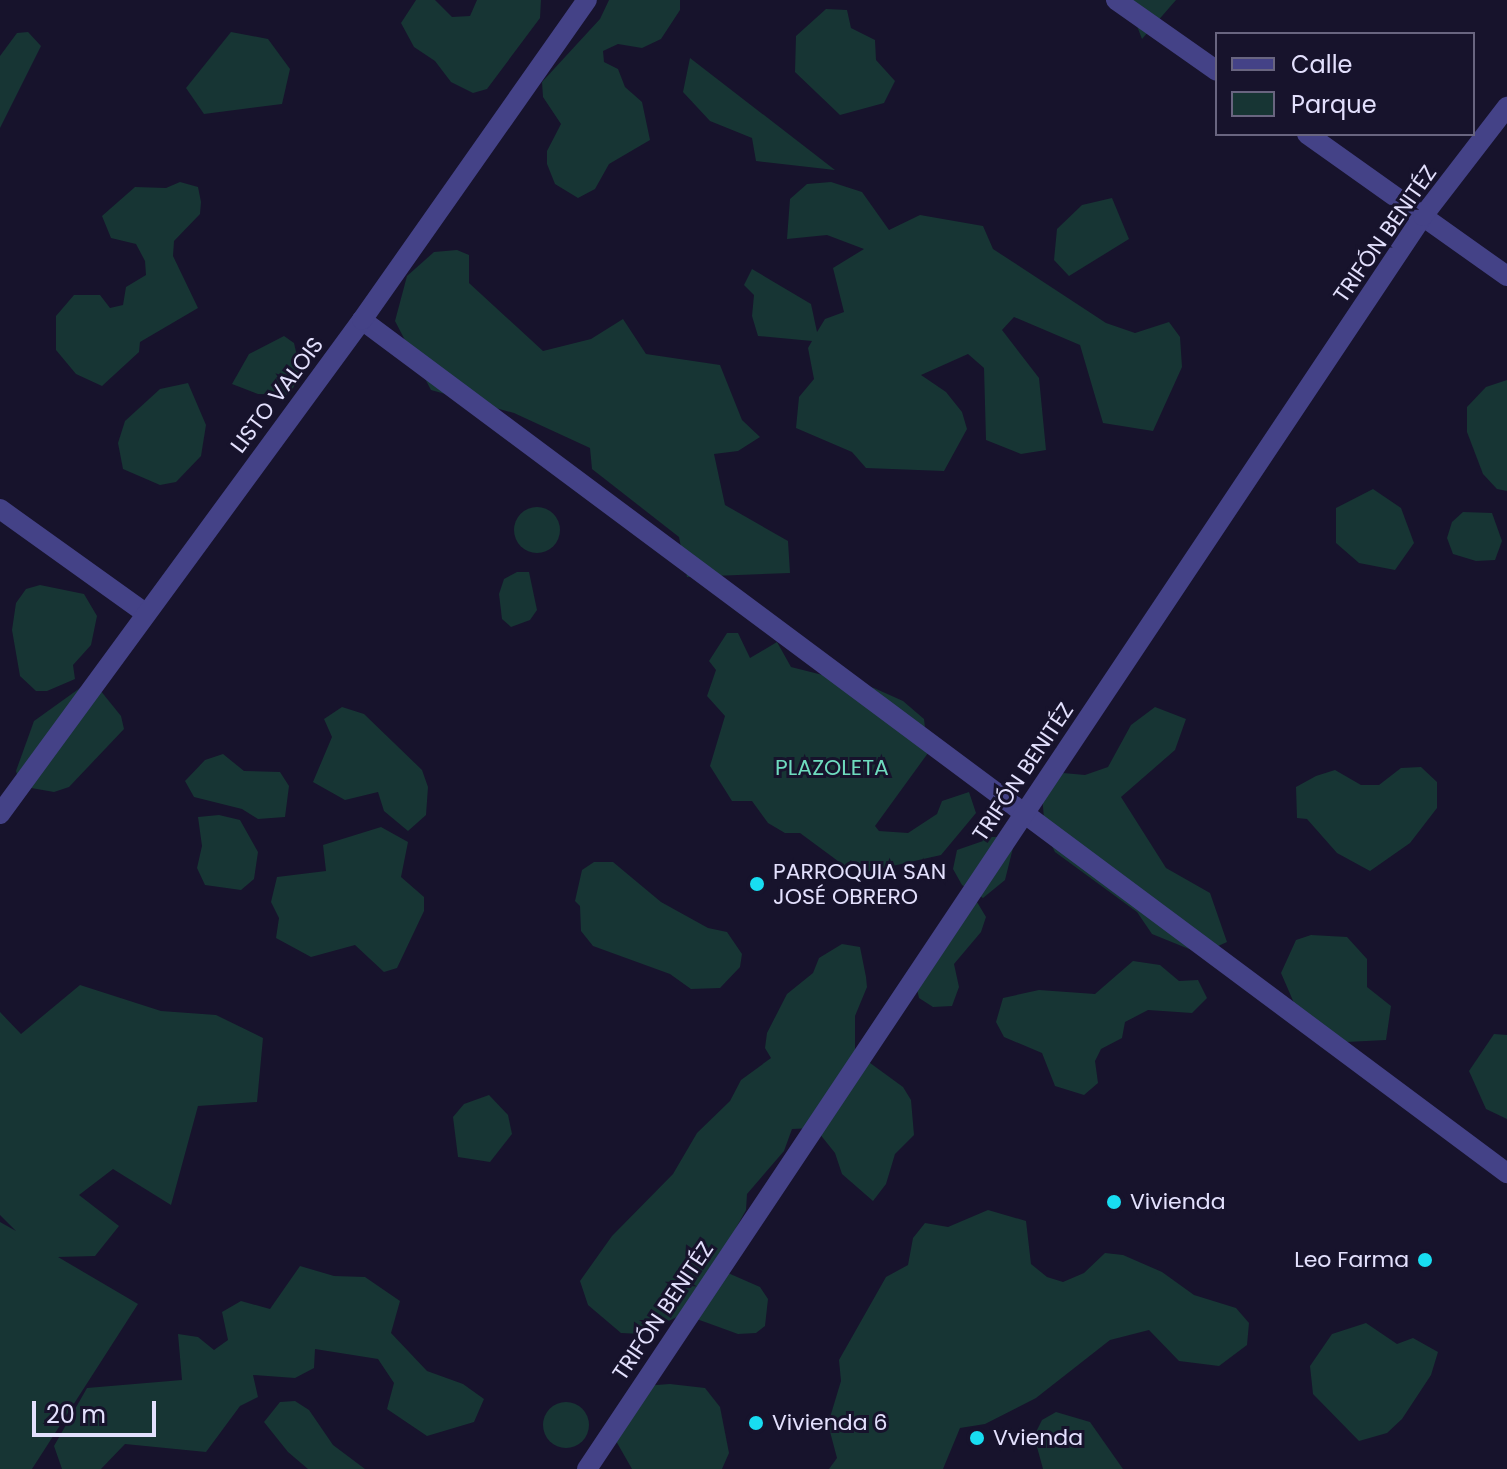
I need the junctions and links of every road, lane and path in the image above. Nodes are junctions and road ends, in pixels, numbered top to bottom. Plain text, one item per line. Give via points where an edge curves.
1 (587, 0) edge
2 (1116, 0) edge
3 (1215, 70) edge
4 (1507, 107) edge
5 (1310, 136) edge
6 (1423, 216) junction
7 (1507, 276) edge
8 (362, 320) junction
9 (0, 509) edge
10 (145, 613) junction
11 (0, 814) edge
12 (1023, 815) junction
13 (1507, 1173) edge
14 (587, 1469) edge

1 - 8 street, LISTO VALOIS
2 - 3 street
4 - 6 street, TRIFÓN BENITÉZ
5 - 6 street
6 - 7 street
6 - 12 street, TRIFÓN BENITÉZ
8 - 10 street, LISTO VALOIS
8 - 12 street
9 - 10 street
10 - 11 street, LISTO VALOIS
12 - 13 street
12 - 14 street, TRIFÓN BENITÉZ

